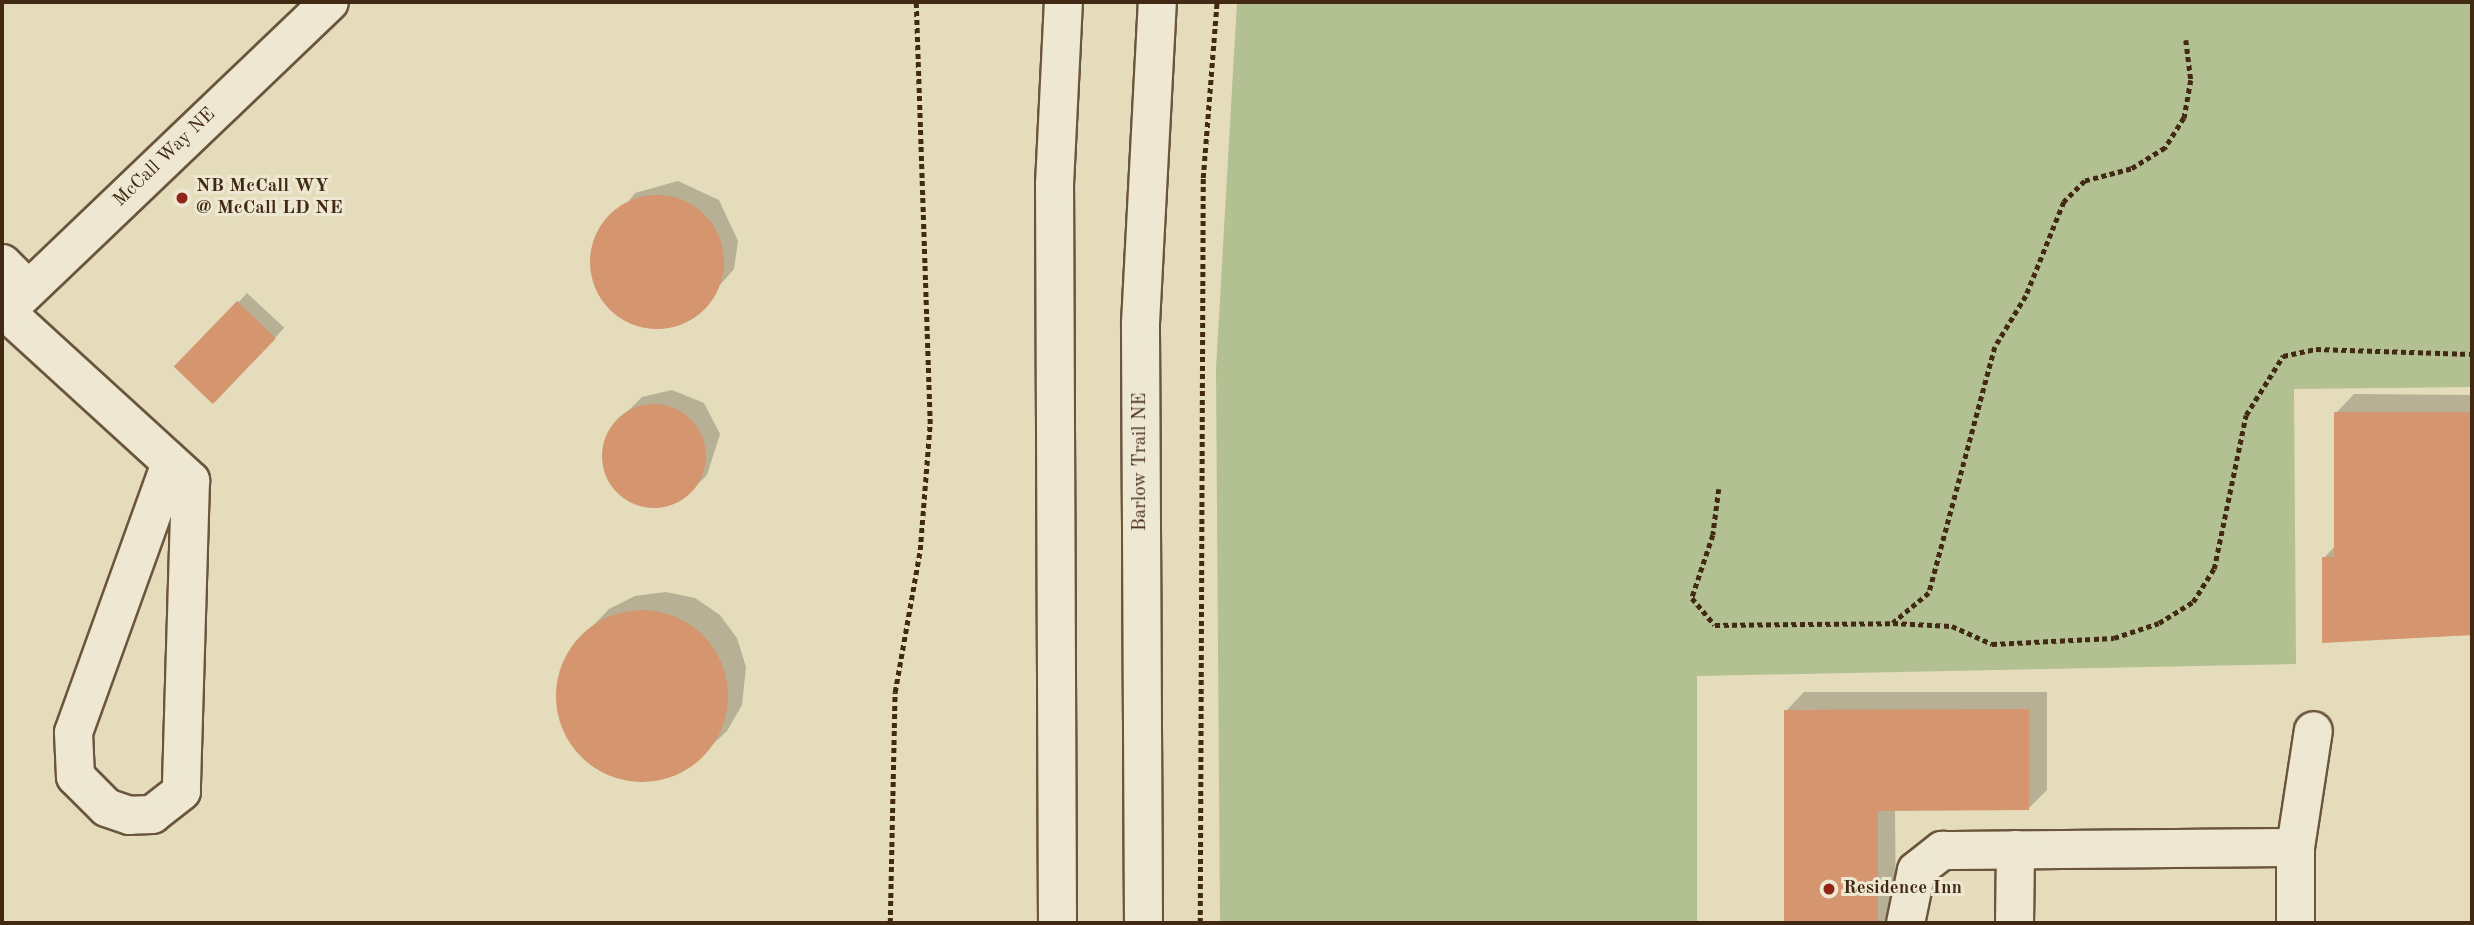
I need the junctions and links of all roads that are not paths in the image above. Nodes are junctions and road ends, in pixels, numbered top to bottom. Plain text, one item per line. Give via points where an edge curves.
1 (329, 2) edge
2 (1063, 2) edge
3 (1157, 2) edge
4 (9, 294) edge
5 (170, 463) junction
6 (2312, 730) dead end
7 (2295, 847) junction
8 (2015, 849) junction
9 (1057, 923) edge
10 (1143, 923) edge
11 (1905, 923) edge
12 (2014, 923) edge
13 (2295, 923) edge

1 - 4 street, McCall Way NE
2 - 9 street via 1054,184
3 - 10 street, Barlow Trail NE via 1140,323
4 - 5 street
5 - 5 street via 190,480 186,763 181,791 171,804 129,815 106,807 75,776 73,732
6 - 7 street
7 - 8 street
7 - 13 street
8 - 11 street via 1942,850 1916,870
8 - 12 street

